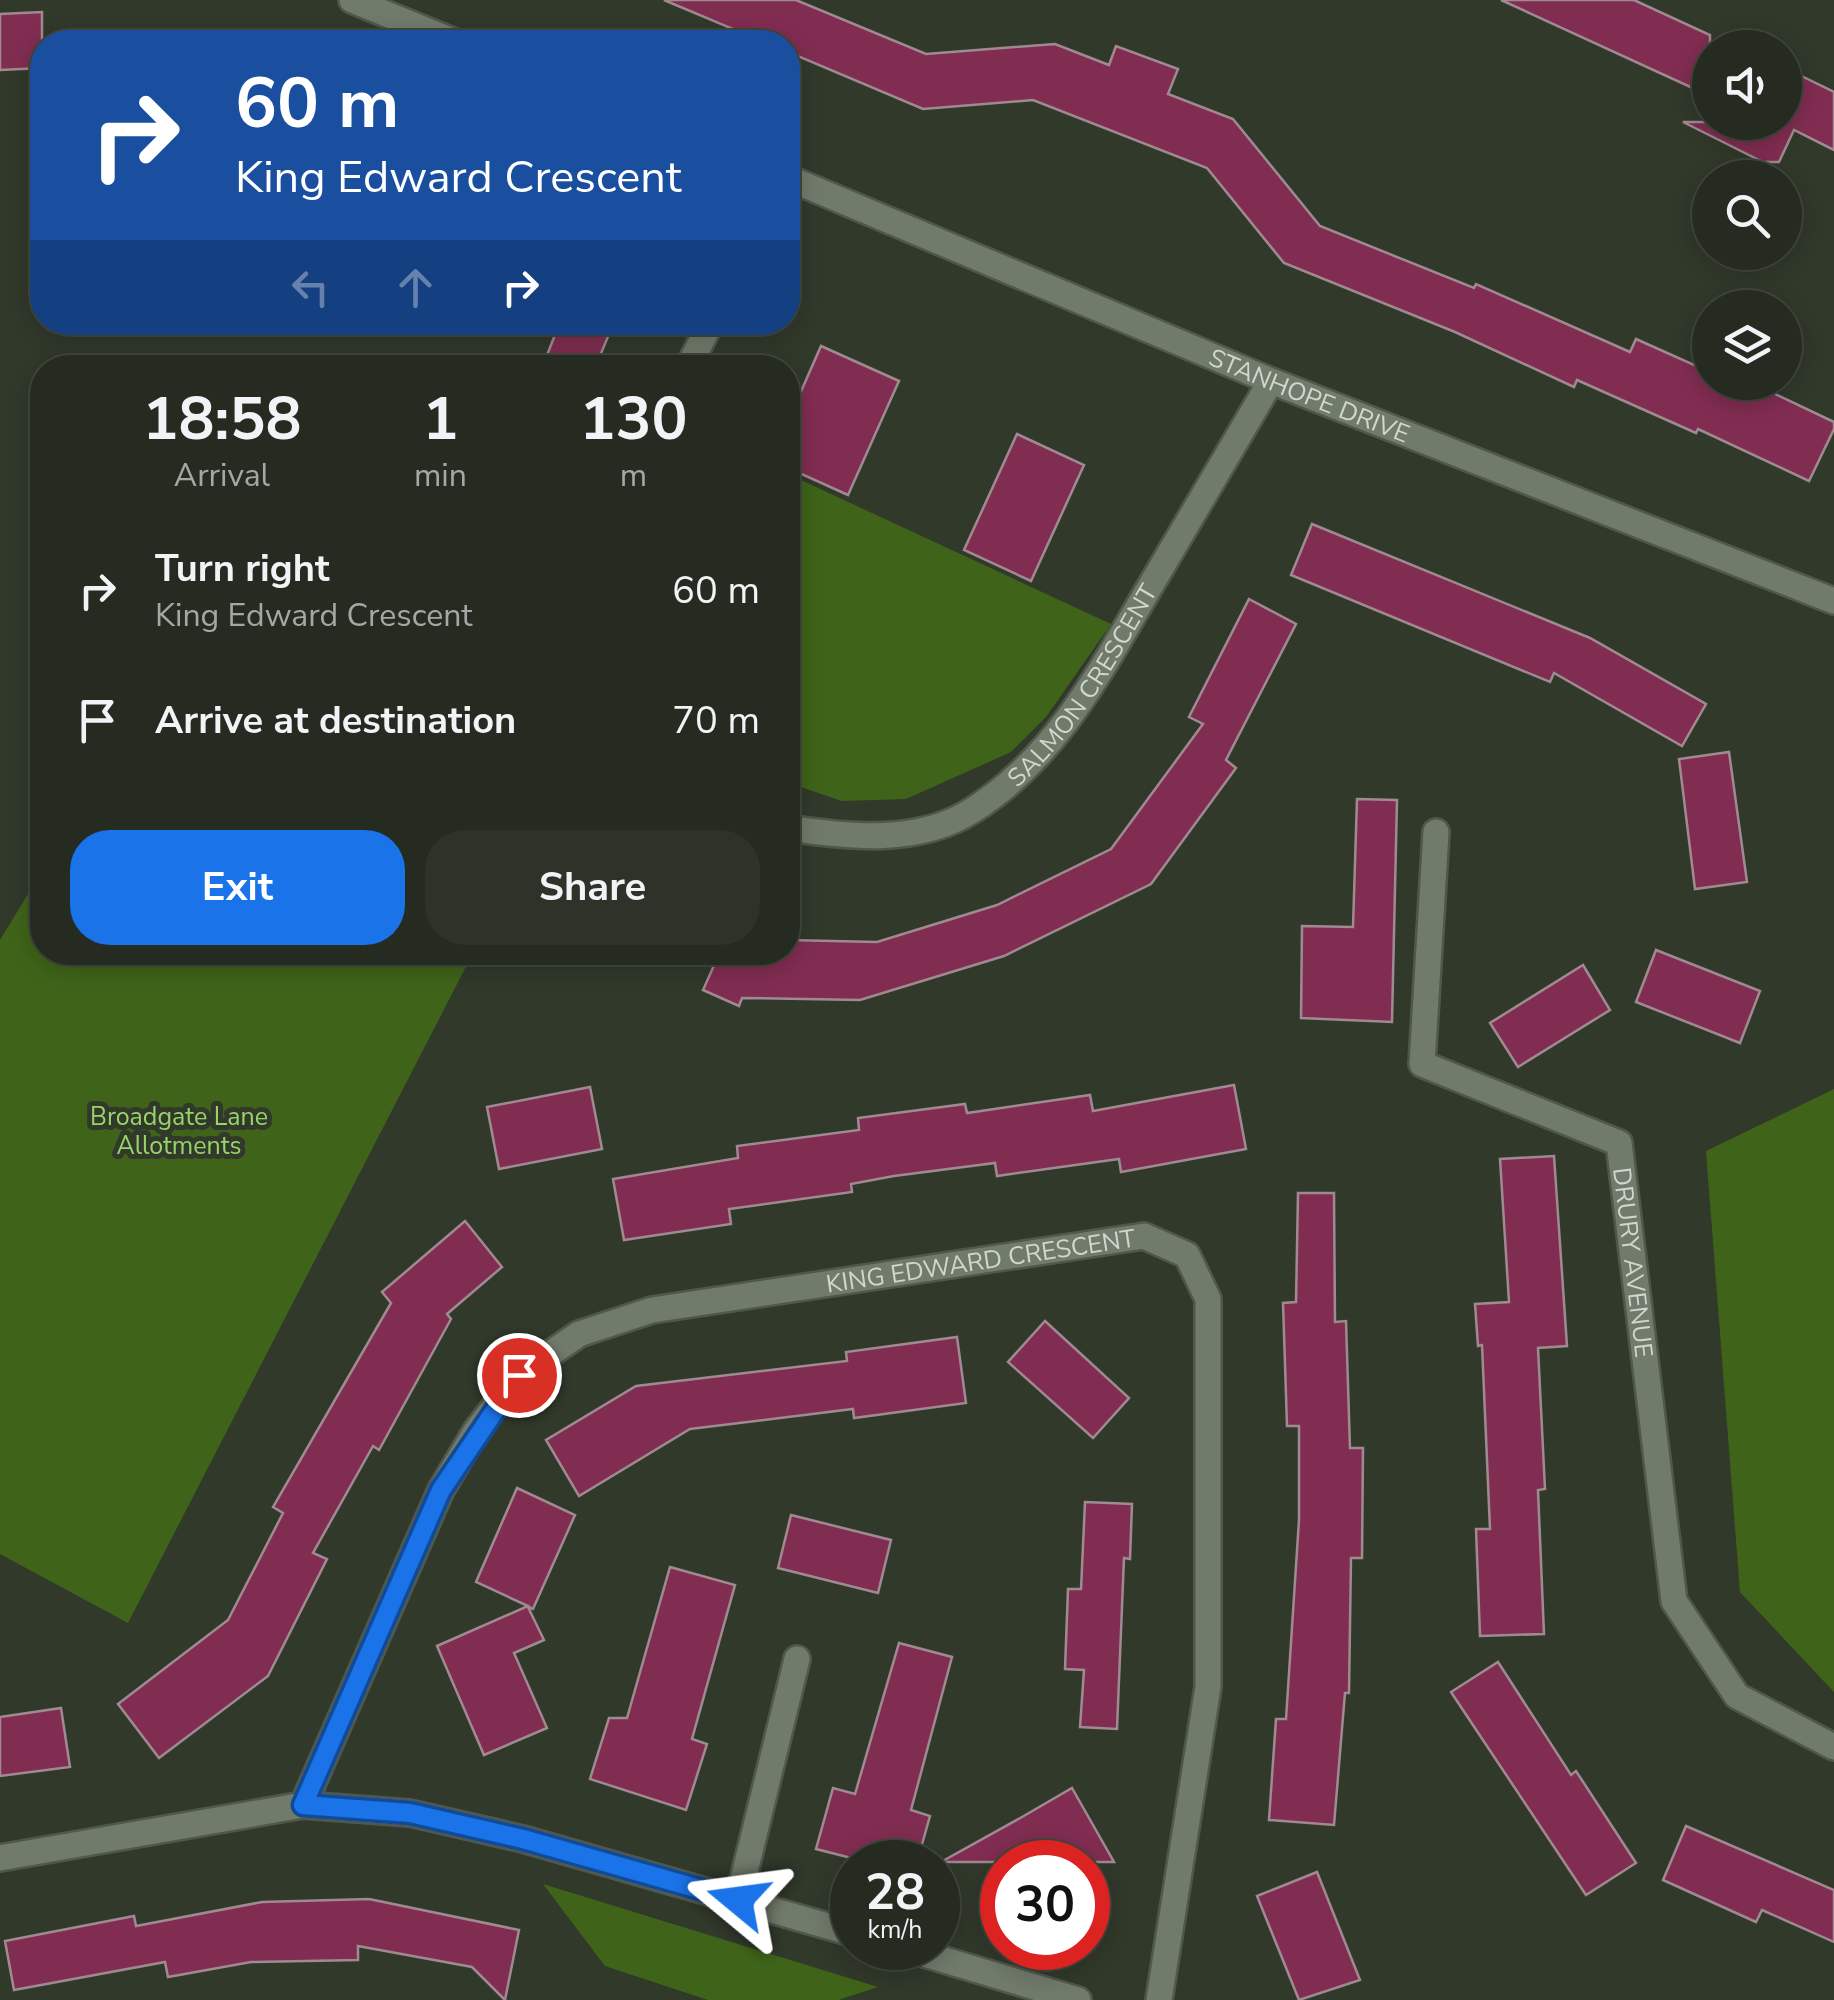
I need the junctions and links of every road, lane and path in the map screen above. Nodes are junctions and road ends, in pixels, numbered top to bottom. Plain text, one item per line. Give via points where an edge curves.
1 (352, 0) edge
2 (426, 30) edge
3 (800, 183) edge
4 (1271, 381) junction
5 (1834, 600) edge
6 (800, 830) edge
7 (1436, 832) dead end
8 (797, 1659) dead end
9 (1834, 1747) edge
10 (303, 1805) junction
11 (0, 1858) edge
12 (738, 1900) junction
13 (830, 1927) edge
14 (960, 1965) edge
15 (1078, 2000) edge
16 (1158, 2000) edge

1 - 2 street
3 - 4 street, STANHOPE DRIVE
4 - 5 street, STANHOPE DRIVE
4 - 6 street, SALMON CRESCENT via 1074,716 1028,766 971,812 909,834 847,837
7 - 9 street, DRURY AVENUE via 1422,1064 1619,1143 1674,1602 1737,1696
8 - 12 street
10 - 11 street
10 - 12 street via 410,1813
10 - 16 street, KING EDWARD CRESCENT via 441,1490 486,1417 534,1364 579,1334 652,1310 1144,1236 1187,1255 1208,1299 1208,1687
12 - 13 street
14 - 15 street

